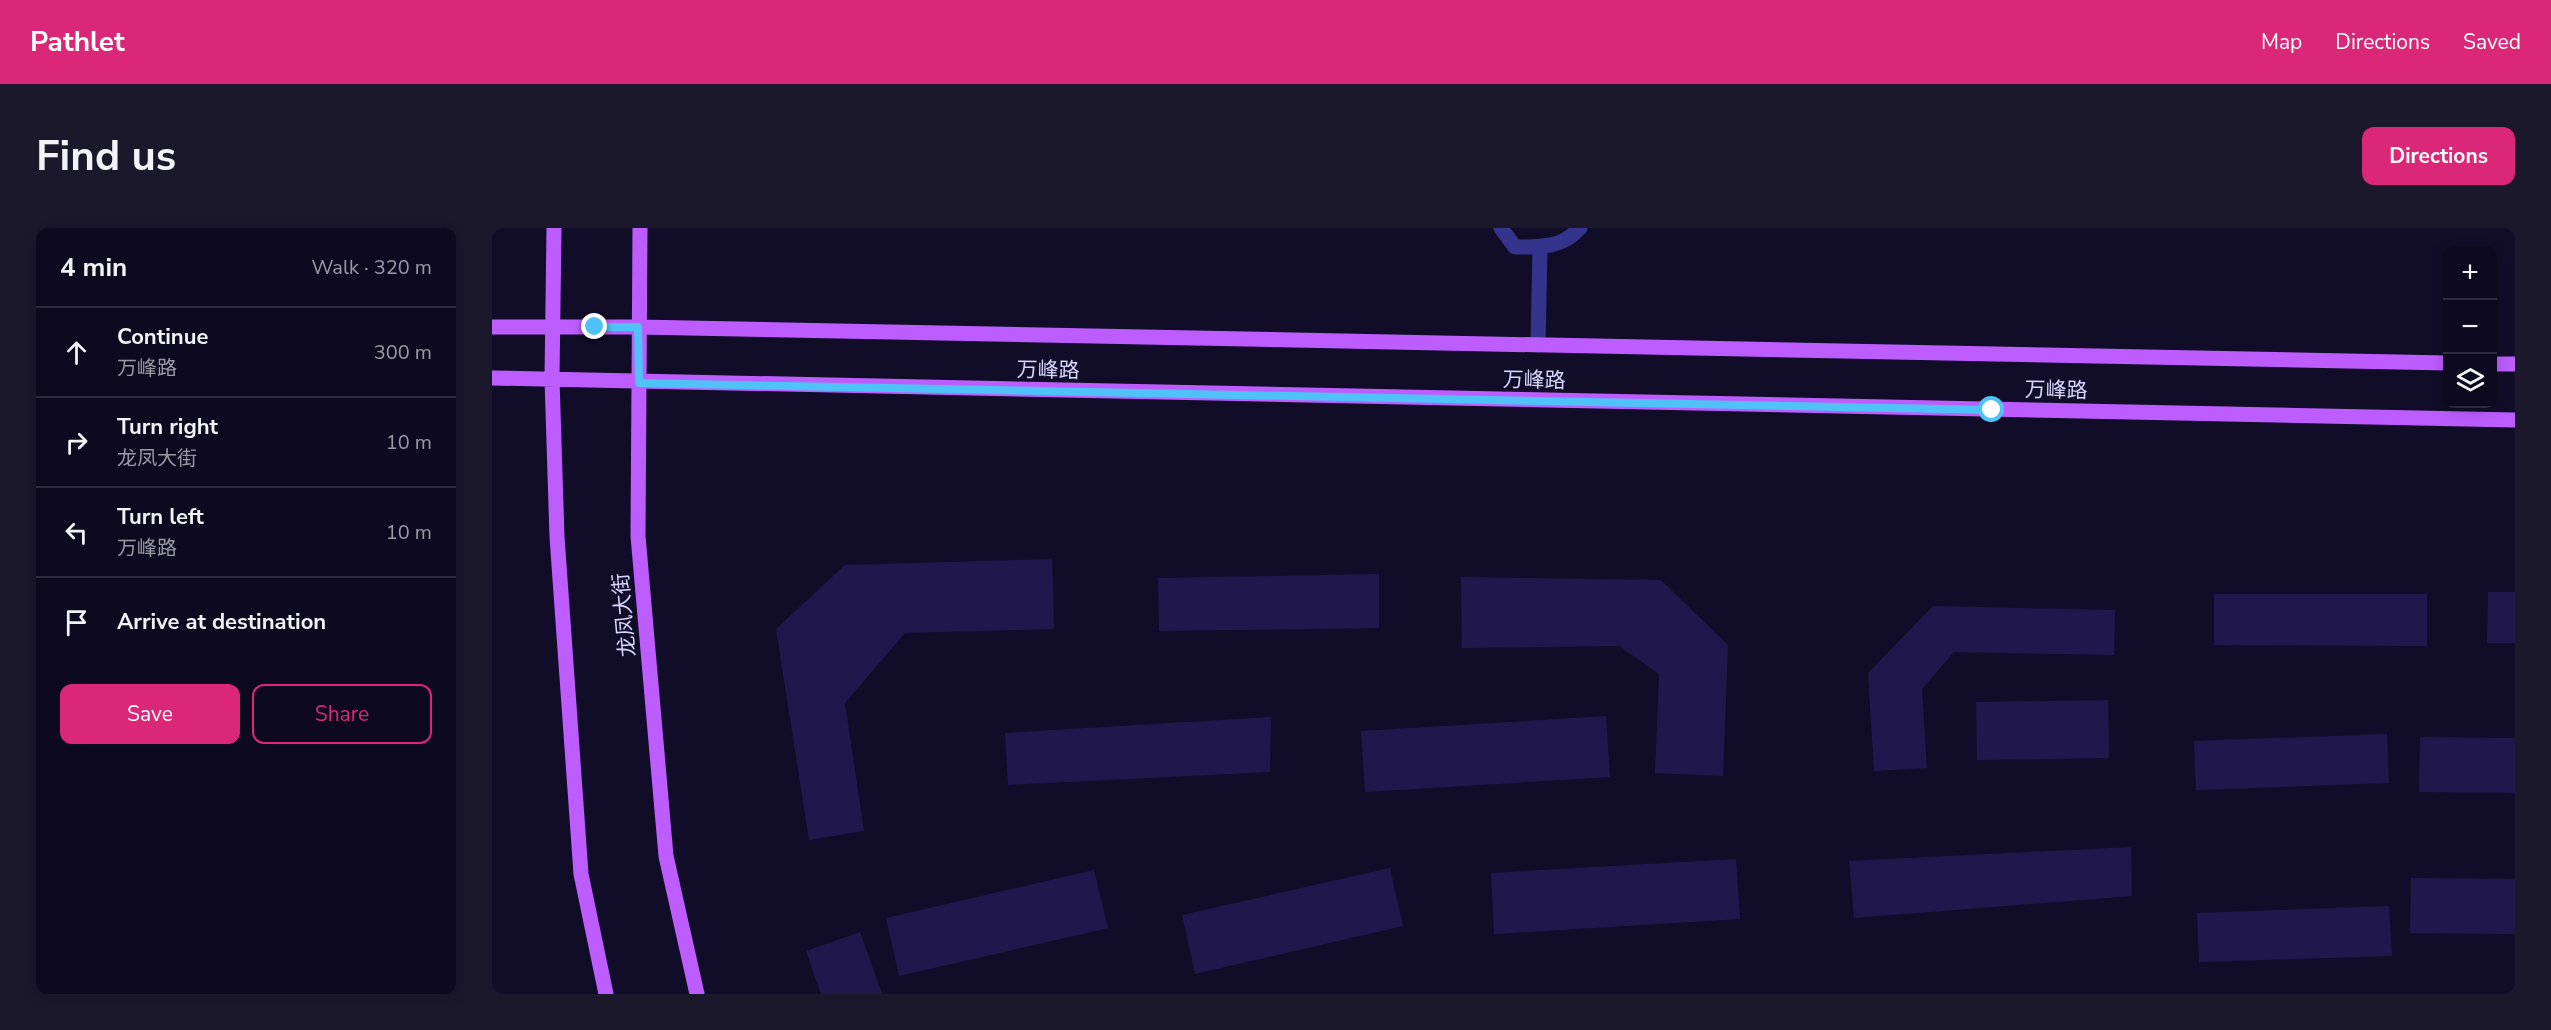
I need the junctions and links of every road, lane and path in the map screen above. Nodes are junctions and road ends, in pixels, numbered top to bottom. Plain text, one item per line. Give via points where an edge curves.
1 (554, 228) edge
2 (640, 228) edge
3 (1501, 228) edge
4 (1580, 228) edge
5 (1540, 247) junction
6 (492, 327) edge
7 (638, 327) junction
8 (552, 328) junction
9 (1538, 345) junction
10 (2443, 363) edge
11 (2497, 364) edge
12 (2515, 364) edge
13 (492, 378) edge
14 (552, 379) junction
15 (639, 383) junction
16 (2515, 420) edge
17 (606, 994) edge
18 (697, 994) edge

1 - 8 main road
2 - 7 main road, 龙凤大街
3 - 5 lane via 1515,247
4 - 5 lane via 1570,239
5 - 9 lane
6 - 8 main road, 万峰路
7 - 8 main road, 万峰路
7 - 9 main road, 万峰路
7 - 15 main road, 龙凤大街
8 - 14 main road
9 - 10 main road, 万峰路
11 - 12 main road
13 - 14 main road, 万峰路
14 - 15 main road, 万峰路
14 - 17 main road via 556,537 581,874
15 - 16 main road, 万峰路
15 - 18 main road, 龙凤大街 via 638,536 666,856

